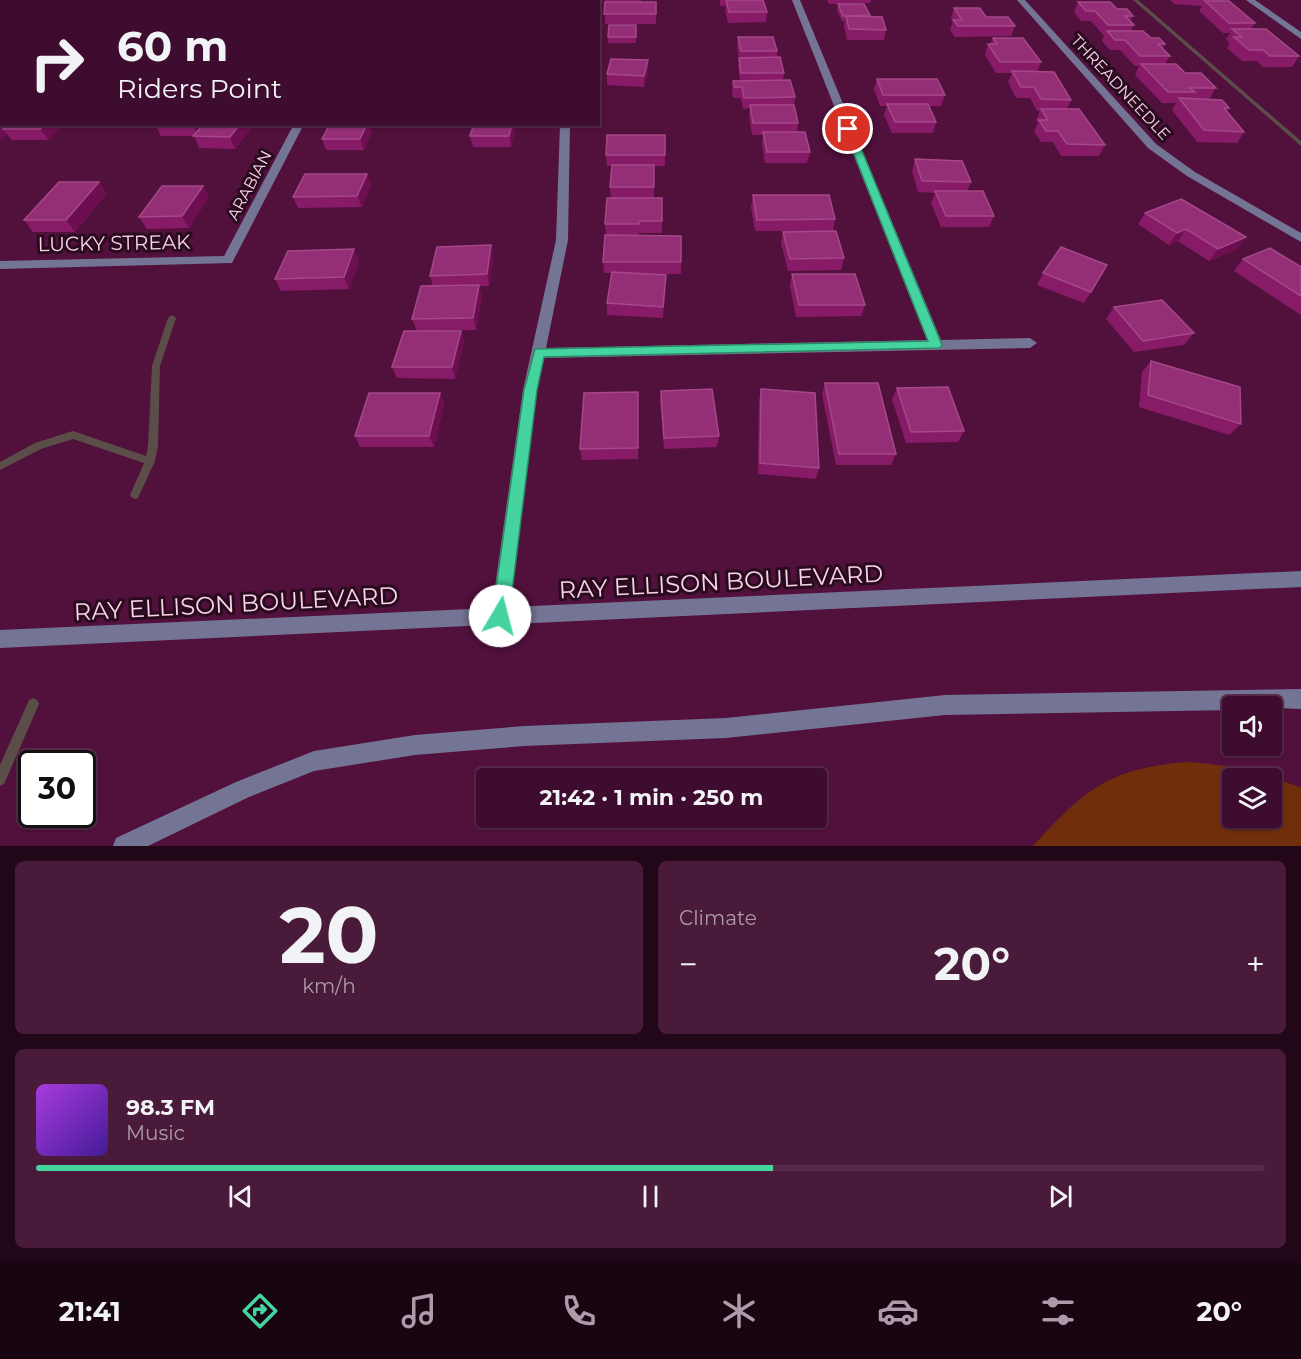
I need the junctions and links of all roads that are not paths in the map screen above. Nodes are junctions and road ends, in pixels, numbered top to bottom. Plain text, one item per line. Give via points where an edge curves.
1 (796, 0) edge
2 (1021, 0) edge
3 (1250, 0) edge
4 (1301, 36) edge
5 (298, 126) edge
6 (566, 126) edge
7 (1301, 238) edge
8 (228, 260) joint
9 (0, 265) edge
10 (1030, 344) dead end
11 (936, 345) junction
12 (539, 353) junction
13 (1301, 579) edge
14 (500, 616) junction
15 (0, 639) edge
16 (1301, 699) edge
17 (123, 846) edge

1 - 11 street
2 - 7 street, THREADNEEDLE via 1152,146 1191,174
3 - 4 street
5 - 8 street, ARABIAN
6 - 12 street via 562,240
8 - 9 street, LUCKY STREAK
10 - 11 street
11 - 12 street
12 - 14 street via 530,390
13 - 14 street, RAY ELLISON BOULEVARD
14 - 15 street, RAY ELLISON BOULEVARD
16 - 17 street via 945,705 726,728 524,736 415,745 314,761 243,789

